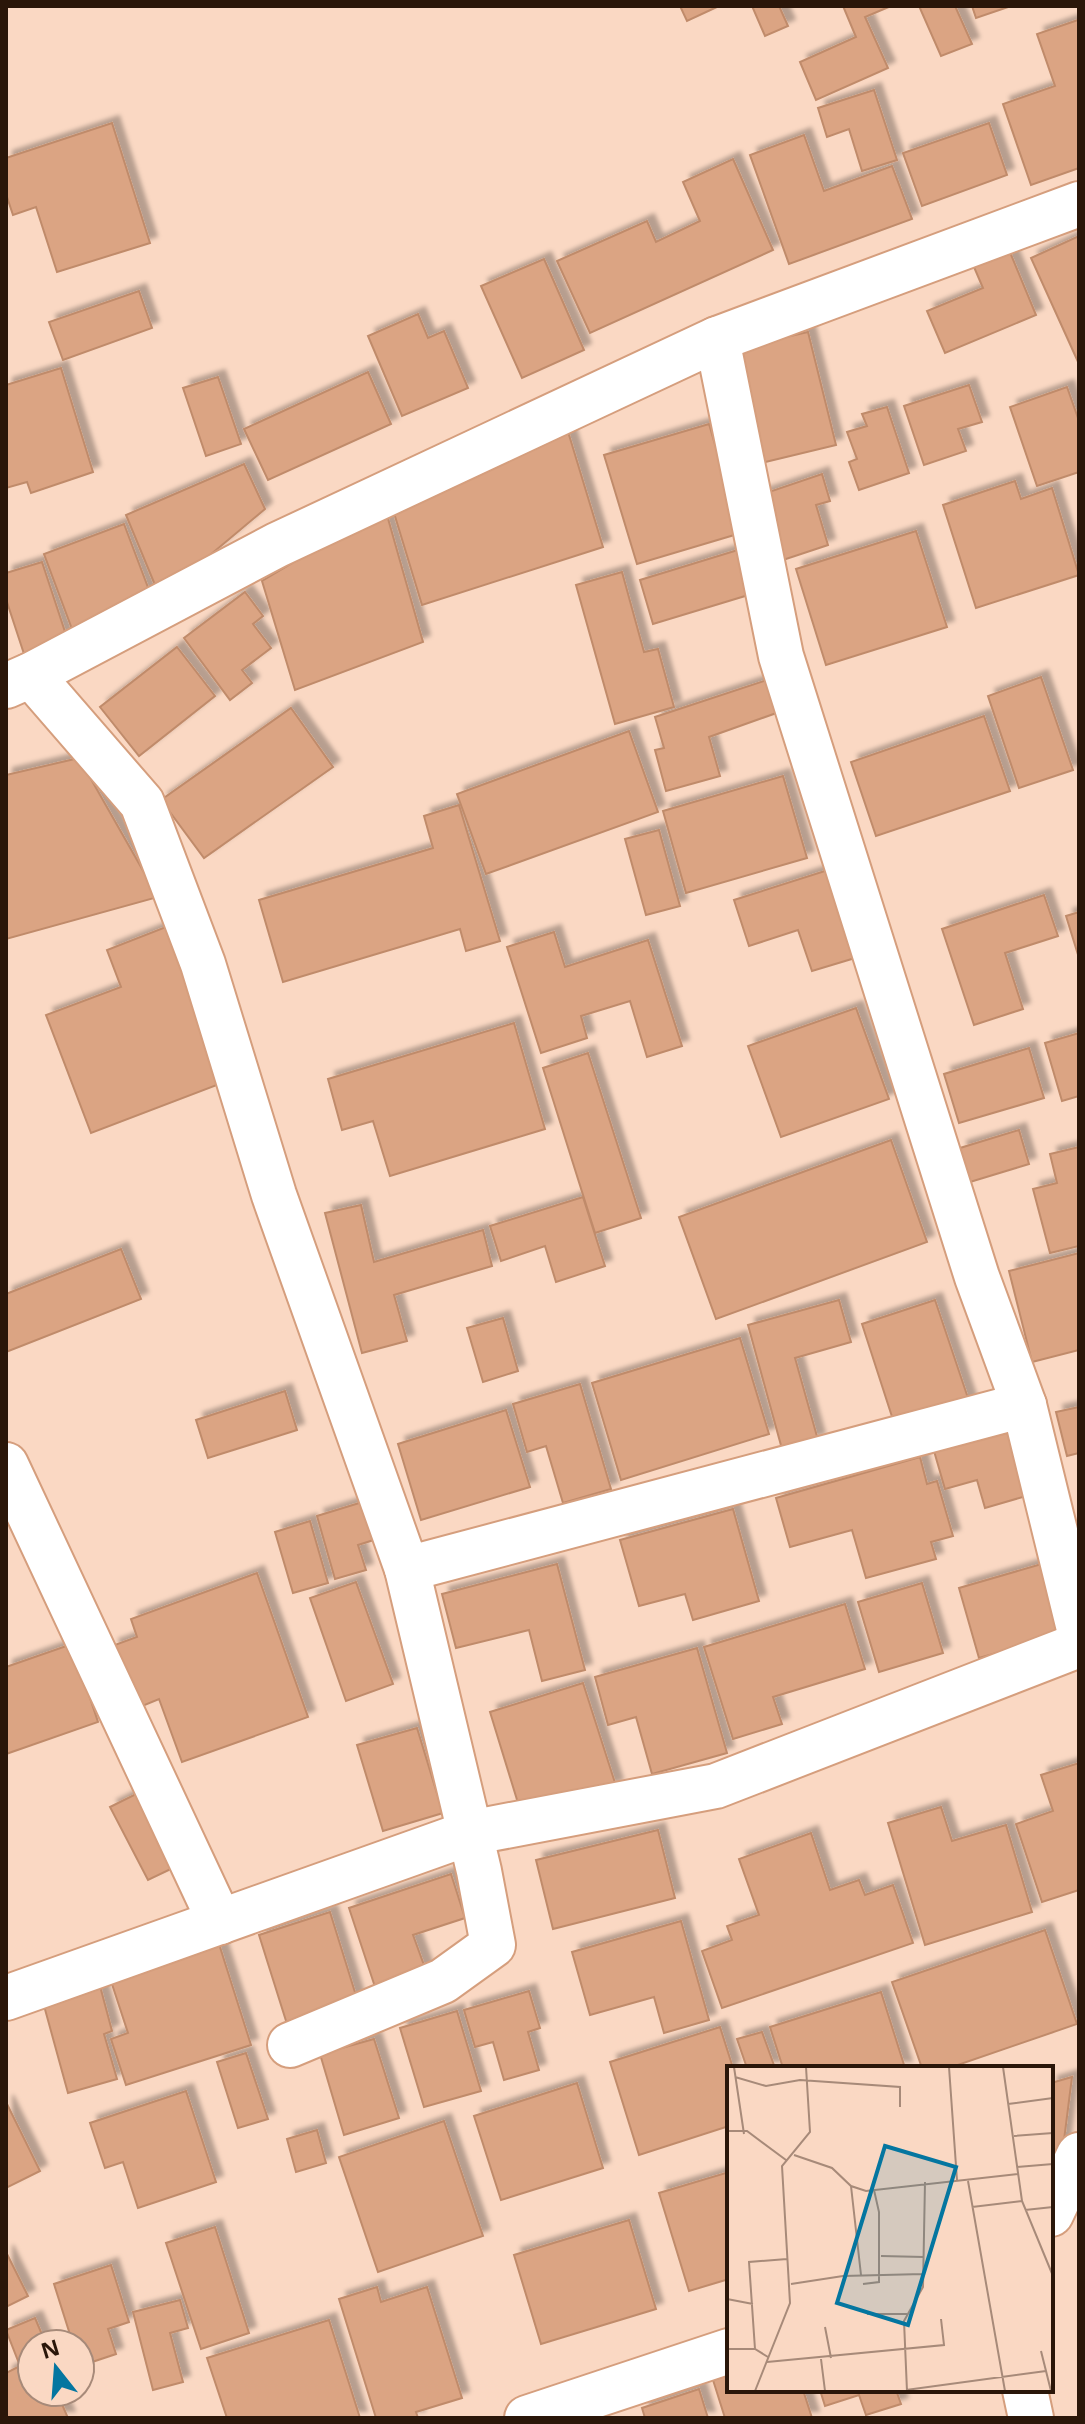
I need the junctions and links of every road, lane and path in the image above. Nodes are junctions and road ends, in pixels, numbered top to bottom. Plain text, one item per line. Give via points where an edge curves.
1 (1079, 204) edge
2 (717, 339) junction
3 (18, 680) edge
4 (1024, 1405) junction
5 (6, 1465) edge
6 (407, 1569) junction
7 (1079, 1629) edge
8 (1079, 1645) edge
9 (469, 1833) junction
10 (220, 1922) junction
11 (6, 1998) edge
12 (290, 2045) dead end
13 (1079, 2155) edge
14 (1053, 2210) edge
15 (727, 2352) edge
16 (1025, 2392) edge
17 (527, 2418) edge
18 (1031, 2418) edge

1 - 2 street
2 - 3 street via 277,545
2 - 4 street via 781,656 977,1277
3 - 6 street via 142,803 203,964 274,1195
4 - 6 street
4 - 7 street
5 - 10 street
6 - 9 street
8 - 9 street via 716,1786
9 - 10 street
9 - 12 street via 493,1945 443,1981
10 - 11 street
13 - 14 street
15 - 17 street
16 - 18 street

